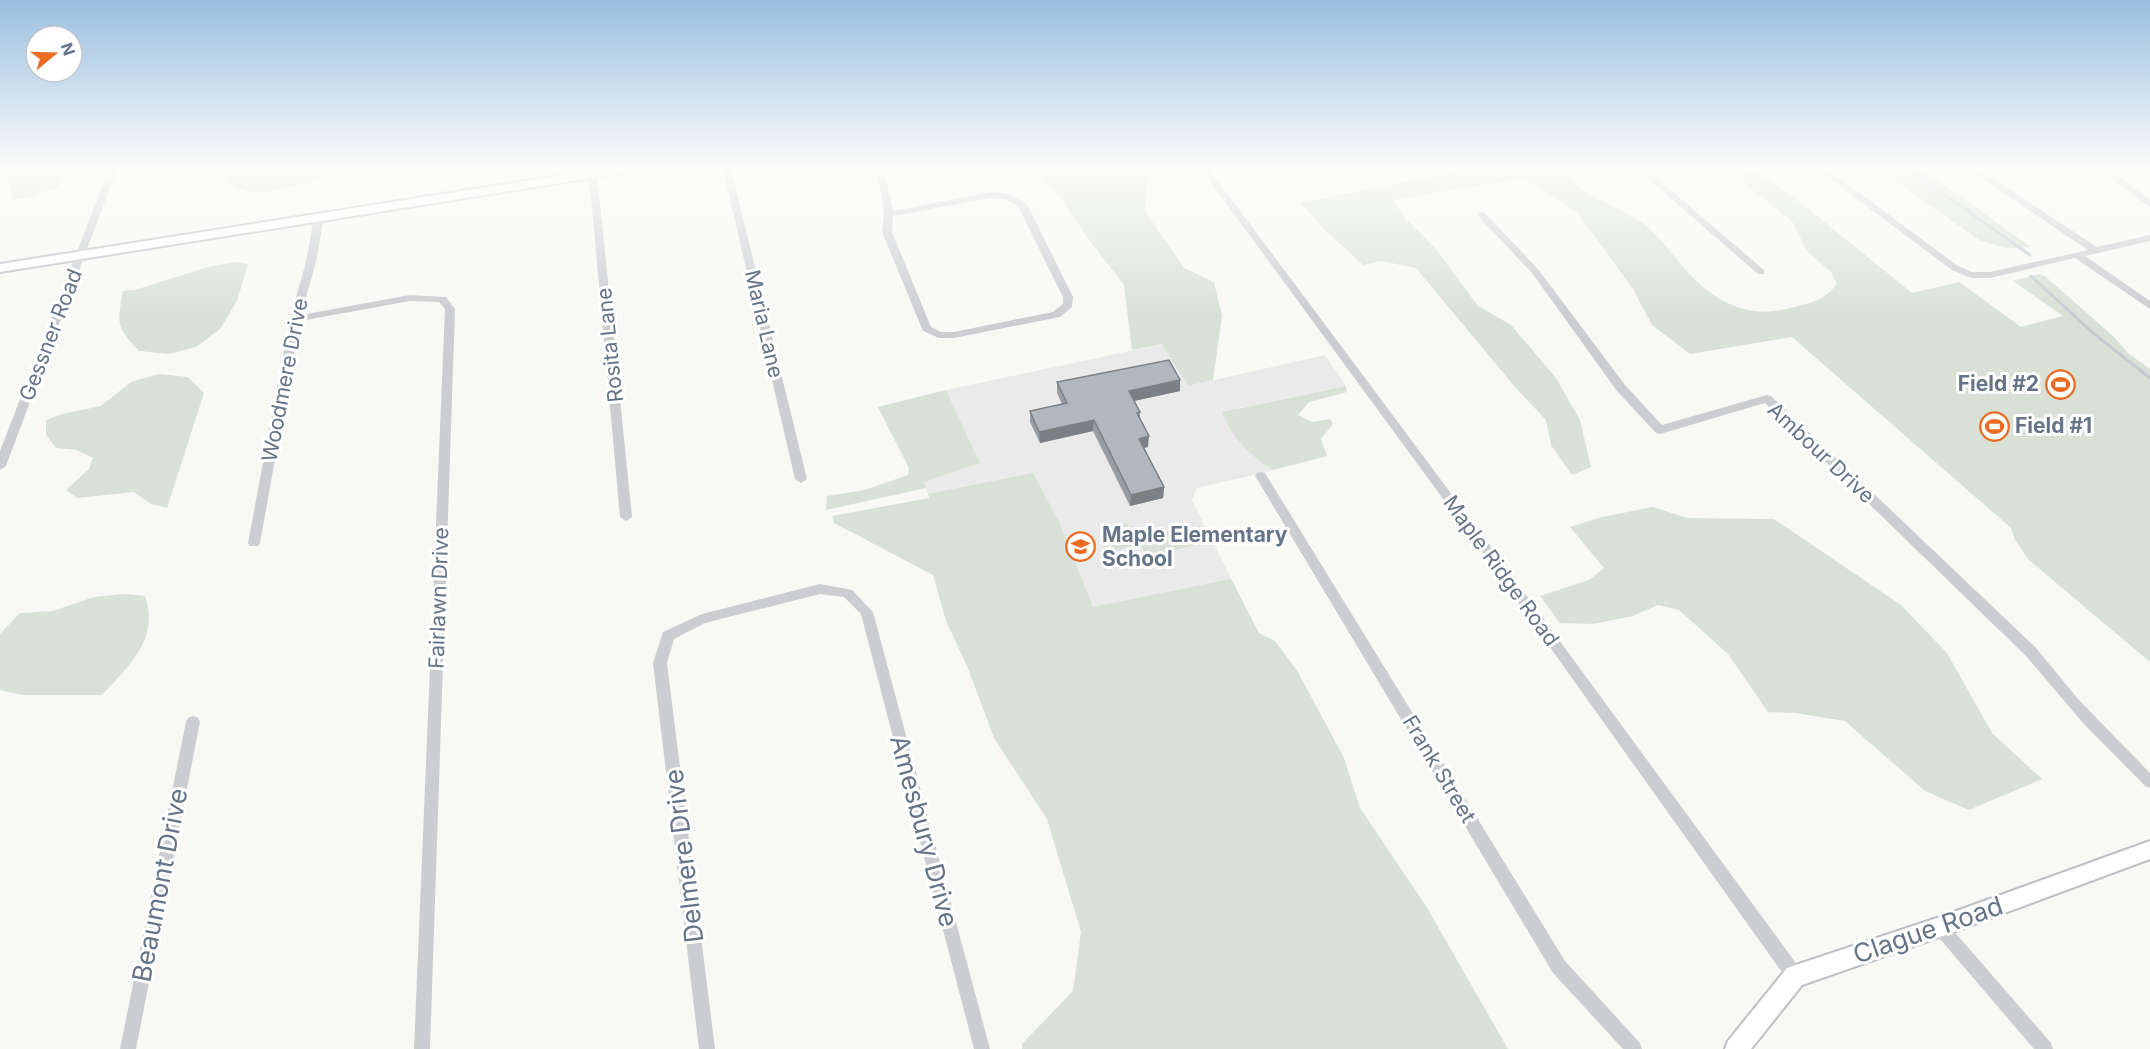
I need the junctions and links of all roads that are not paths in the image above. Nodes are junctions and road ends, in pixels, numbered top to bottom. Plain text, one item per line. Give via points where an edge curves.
1 (319, 217) edge
2 (95, 218) edge
3 (313, 218) edge
4 (597, 218) edge
5 (739, 218) edge
6 (889, 218) edge
7 (1029, 218) edge
8 (1241, 218) edge
9 (1485, 218) edge
10 (1698, 218) edge
11 (1887, 218) edge
12 (2046, 218) edge
13 (2150, 238) edge
14 (2095, 250) junction
15 (81, 255) junction
16 (2077, 255) junction
17 (0, 268) edge
18 (1761, 272) dead end
19 (2150, 306) edge
20 (296, 319) junction
21 (0, 466) edge
22 (1261, 476) dead end
23 (801, 479) dead end
24 (626, 517) dead end
25 (254, 543) dead end
26 (660, 663) joint
27 (193, 722) dead end
28 (2150, 782) edge
29 (2150, 850) edge
30 (1940, 927) junction
31 (1795, 976) junction
32 (128, 1049) edge
33 (422, 1049) edge
34 (707, 1049) edge
35 (982, 1049) edge
36 (1634, 1049) edge
37 (1736, 1049) edge
38 (2045, 1049) edge

1 - 20 street, Woodmere Drive
2 - 15 street, Gessner Road
3 - 15 street
4 - 24 street, Rosita Lane
5 - 23 street, Maria Lane
6 - 7 street via 887,232 927,329 939,335 1056,315 1068,305 1068,297
8 - 31 street, Maple Ridge Road
9 - 28 street, Ambour Drive via 1535,271 1621,388 1660,430 1767,399 2031,652 2093,727
10 - 18 street
11 - 16 street via 1946,262 1971,275 1990,275
12 - 14 street
13 - 14 street
14 - 16 street
15 - 17 street
15 - 21 street, Gessner Road
16 - 19 street
20 - 25 street, Woodmere Drive
20 - 33 street, Fairlawn Drive via 410,298 442,299 450,309
22 - 36 street, Frank Street via 1559,967
26 - 34 street, Delmere Drive
26 - 35 street, Amesbury Drive via 668,636 702,619 820,589 848,593 867,612
27 - 32 street, Beaumont Drive
29 - 30 street, Clague Road
30 - 31 street, Clague Road
30 - 38 street
31 - 37 street

